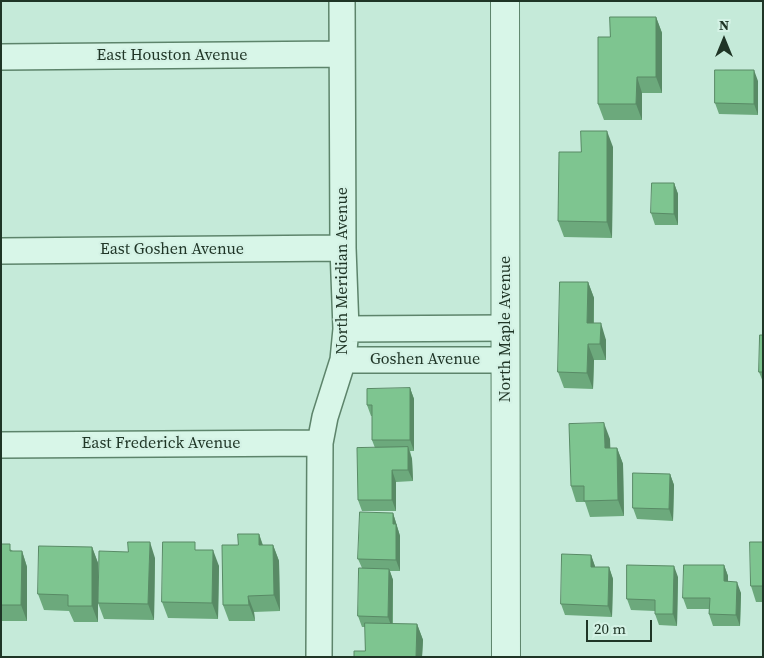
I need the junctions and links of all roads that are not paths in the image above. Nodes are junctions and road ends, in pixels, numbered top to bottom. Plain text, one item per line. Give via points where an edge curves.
1 (342, 1) edge
2 (505, 1) edge
3 (342, 54) junction
4 (1, 57) edge
5 (344, 248) junction
6 (1, 251) edge
7 (506, 328) junction
8 (346, 329) junction
9 (344, 360) junction
10 (506, 360) junction
11 (320, 443) junction
12 (1, 445) edge
13 (319, 657) edge
14 (506, 657) edge

1 - 3 street, North Meridian Avenue
2 - 7 street, North Maple Avenue
3 - 4 street, East Houston Avenue
3 - 5 street, North Meridian Avenue
5 - 6 street, East Goshen Avenue
5 - 8 street, North Meridian Avenue
7 - 8 street, Goshen Avenue
7 - 10 street, North Maple Avenue
8 - 9 street, North Meridian Avenue
9 - 10 street, Goshen Avenue
9 - 11 street, North Meridian Avenue
10 - 14 street, North Maple Avenue
11 - 12 street, East Frederick Avenue
11 - 13 street, North Meridian Avenue

